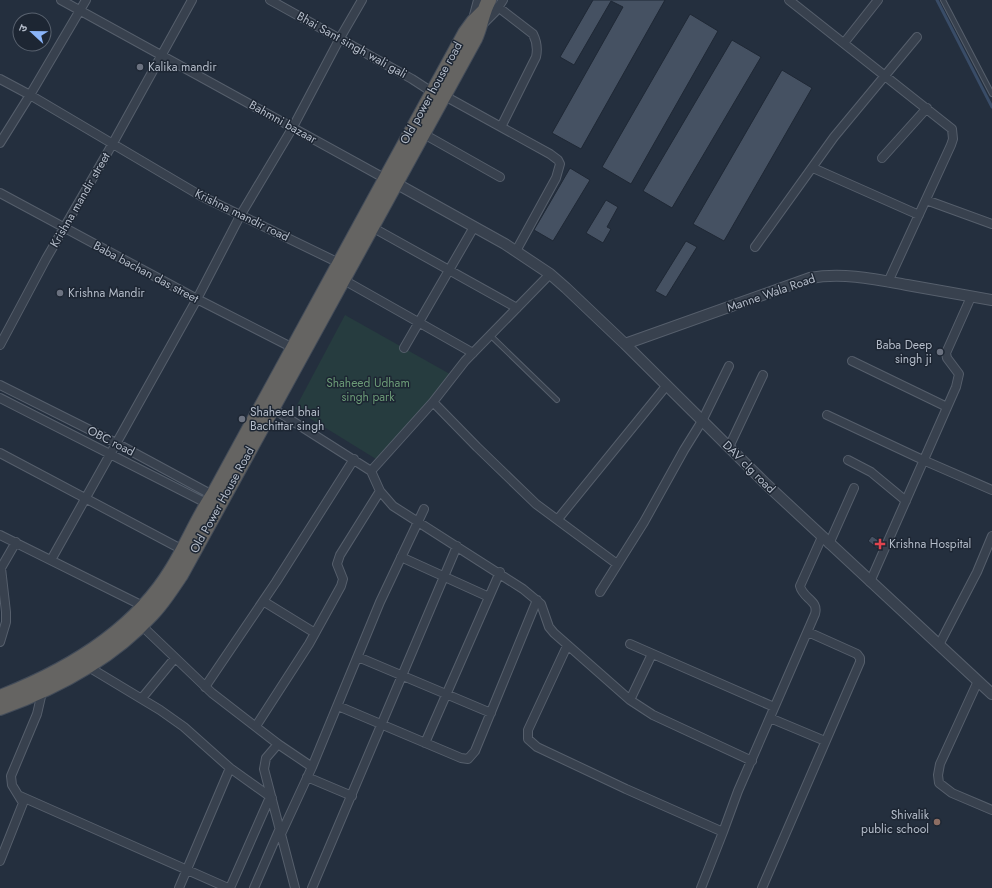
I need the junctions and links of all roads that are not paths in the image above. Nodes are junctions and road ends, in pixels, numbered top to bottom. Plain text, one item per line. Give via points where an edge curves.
1 (61, 0) edge
2 (86, 0) edge
3 (192, 0) edge
4 (270, 0) edge
5 (362, 0) edge
6 (789, 0) edge
7 (878, 0) edge
8 (943, 0) edge
9 (486, 8) edge
10 (79, 10) junction
11 (917, 37) dead end
12 (340, 38) junction
13 (844, 43) junction
14 (162, 56) junction
15 (886, 76) junction
16 (0, 80) edge
17 (438, 94) junction
18 (992, 94) edge
19 (30, 95) junction
20 (927, 108) junction
21 (293, 127) junction
22 (501, 127) junction
23 (422, 133) junction
24 (0, 143) edge
25 (113, 143) junction
26 (882, 158) dead end
27 (813, 168) junction
28 (500, 177) dead end
29 (389, 180) junction
30 (0, 194) edge
31 (926, 200) junction
32 (919, 215) junction
33 (240, 216) junction
34 (992, 224) edge
35 (370, 226) junction
36 (474, 227) junction
37 (64, 228) junction
38 (505, 244) joint
39 (755, 247) dead end
40 (516, 251) junction
41 (339, 263) junction
42 (449, 270) junction
43 (550, 274) junction
44 (342, 278) junction
45 (888, 282) junction
46 (971, 296) junction
47 (197, 299) junction
48 (992, 300) edge
49 (517, 308) junction
50 (419, 322) junction
51 (490, 335) junction
52 (625, 344) junction
53 (0, 345) edge
54 (293, 348) junction
55 (404, 348) dead end
56 (473, 353) junction
57 (852, 361) dead end
58 (729, 366) dead end
59 (763, 375) dead end
60 (0, 385) edge
61 (666, 385) junction
62 (0, 398) edge
63 (557, 400) dead end
64 (433, 402) junction
65 (947, 407) junction
66 (272, 408) junction
67 (828, 415) dead end
68 (702, 421) junction
69 (116, 443) junction
70 (729, 447) junction
71 (0, 453) edge
72 (110, 454) junction
73 (354, 459) junction
74 (848, 460) dead end
75 (923, 460) junction
76 (371, 471) junction
77 (854, 488) dead end
78 (992, 490) edge
79 (380, 491) junction
80 (85, 498) junction
81 (906, 501) junction
82 (214, 502) junction
83 (424, 509) dead end
84 (558, 520) junction
85 (416, 522) junction
86 (0, 535) edge
87 (992, 536) edge
88 (826, 540) junction
89 (16, 542) junction
90 (457, 546) junction
91 (183, 550) junction
92 (401, 557) junction
93 (51, 560) junction
94 (617, 564) junction
95 (500, 572) junction
96 (444, 576) junction
97 (870, 582) junction
98 (600, 592) dead end
99 (489, 597) junction
100 (537, 600) junction
101 (2, 601) edge
102 (263, 601) junction
103 (145, 606) junction
104 (141, 625) junction
105 (808, 632) junction
106 (315, 633) junction
107 (0, 642) edge
108 (630, 644) dead end
109 (939, 644) junction
110 (567, 646) junction
111 (652, 654) junction
112 (358, 656) junction
113 (175, 658) junction
114 (87, 666) junction
115 (402, 676) junction
116 (978, 680) junction
117 (42, 685) junction
118 (205, 687) junction
119 (446, 694) junction
120 (992, 694) edge
121 (0, 697) edge
122 (142, 698) junction
123 (630, 700) junction
124 (338, 706) junction
125 (774, 707) junction
126 (0, 708) edge
127 (490, 713) junction
128 (770, 718) junction
129 (382, 725) junction
130 (256, 726) junction
131 (825, 741) junction
132 (425, 743) junction
133 (278, 744) junction
134 (752, 761) junction
135 (312, 767) junction
136 (230, 768) junction
137 (307, 777) junction
138 (20, 796) junction
139 (352, 796) junction
140 (271, 798) junction
141 (992, 810) edge
142 (280, 831) junction
143 (722, 832) junction
144 (0, 861) edge
145 (186, 870) junction
146 (179, 888) edge
147 (229, 888) edge
148 (254, 888) edge
149 (295, 888) edge
150 (312, 888) edge
151 (701, 888) edge
152 (762, 888) edge

1 - 10 street, Bahmni bazaar
2 - 10 street
3 - 14 street, Krishna mandir street
4 - 12 street, Bhai Sant singh wali gali
5 - 12 street
6 - 13 street
7 - 13 street
8 - 18 lane
9 - 17 highway, Old power house road
9 - 22 street via 533,34 538,49
10 - 14 street, Bahmni bazaar
10 - 19 street
11 - 15 street
12 - 17 street, Bhai Sant singh wali gali
12 - 21 street
13 - 15 street
14 - 21 street, Bahmni bazaar
14 - 25 street, Krishna mandir street
15 - 20 street
15 - 27 street via 834,137
16 - 19 street, Krishna mandir road
17 - 22 street, Bhai Sant singh wali gali
17 - 23 highway, Old power house road
17 - 29 highway, Old power house road
19 - 24 street
19 - 25 street, Krishna mandir road
20 - 26 street
20 - 31 street via 948,124 953,134 951,145
21 - 29 street, Bahmni bazaar
21 - 33 street
22 - 40 street, Bhai Sant singh wali gali via 550,154 560,164 556,178
23 - 28 street
23 - 29 highway, Old power house road
25 - 33 street, Krishna mandir road
25 - 37 street, Krishna mandir street
27 - 32 street
27 - 39 street
29 - 35 highway, Old Power House Road
29 - 36 street, Bahmni bazaar
29 - 41 highway, Old Power House Road
30 - 37 street, Baba bachan das street
31 - 32 street
31 - 34 street
32 - 45 street
33 - 41 street, Krishna mandir road
33 - 47 street
35 - 42 street
35 - 44 highway, Old Power House Road
36 - 38 street, Bahmni bazaar
36 - 42 street
37 - 47 street, Baba bachan das street
37 - 53 street, Krishna mandir street
38 - 40 street, DAV clg road
40 - 43 street, DAV clg road
41 - 54 highway, Old Power House Road
42 - 49 street
42 - 50 street
43 - 49 street
43 - 52 street, DAV clg road
44 - 50 street
44 - 66 highway, Old Power House Road
45 - 46 street, Manne Wala Road
45 - 52 street, Manne Wala Road via 842,275 810,278
46 - 48 street, Manne Wala Road
46 - 65 street via 946,353 960,376
47 - 54 street, Baba bachan das street
47 - 69 street
49 - 51 street
50 - 55 street
50 - 56 street
51 - 56 street
51 - 63 lane
52 - 61 street, DAV clg road
54 - 82 highway, Old Power House Road
56 - 64 street
57 - 65 street
58 - 68 street
59 - 70 street
60 - 69 street, OBC road
61 - 68 street, DAV clg road
61 - 84 street
62 - 72 street, OBC road
64 - 76 street
64 - 84 street via 536,504
65 - 75 street
66 - 73 street
66 - 82 highway, Old Power House Road
67 - 75 street
68 - 70 street, DAV clg road
68 - 94 street
69 - 72 street
69 - 82 street, OBC road
70 - 88 street, DAV clg road
71 - 80 street
72 - 80 street
72 - 82 street, OBC road
73 - 76 street
73 - 102 street
74 - 81 street via 871,472
75 - 78 street
75 - 81 street
76 - 79 street
77 - 88 street
79 - 85 street via 386,500
79 - 106 street via 340,555 337,564 343,582
80 - 91 street
80 - 93 street
81 - 97 street
82 - 91 highway, Old Power House Road
82 - 104 highway, Old Power House Road via 181,575 153,614
83 - 85 street
84 - 94 street
85 - 90 street
85 - 92 street
86 - 89 street
87 - 109 street via 975,578
88 - 97 street, DAV clg road
88 - 105 street via 800,586 817,607
89 - 93 street
89 - 101 street via 1,568
90 - 95 street
90 - 96 street
91 - 103 highway, Old Power House Road
92 - 96 street
92 - 112 street
93 - 103 street
94 - 98 street
95 - 99 street
95 - 100 street
96 - 99 street
96 - 115 street
97 - 109 street, DAV clg road
99 - 119 street
100 - 110 street via 543,607 549,627
100 - 127 street
101 - 107 street via 6,622
102 - 106 street
102 - 118 street
103 - 117 highway, Old Power House Road via 106,640
104 - 113 street
104 - 114 highway, Old Power House Road via 118,645
105 - 125 street
105 - 131 street via 860,658 859,667
106 - 130 street
108 - 111 street
109 - 116 street, DAV clg road
110 - 123 street
110 - 143 street via 528,730 528,739 537,747 612,783
111 - 123 street
111 - 125 street
112 - 115 street
112 - 124 street
113 - 118 street
113 - 122 street
114 - 117 highway, Old Power House Road
114 - 122 street
115 - 119 street
115 - 129 street
116 - 120 street, DAV clg road
116 - 141 street via 940,764 938,775 939,783 948,790
117 - 121 highway, Old Power House Road
117 - 126 highway, Old Power House Road
117 - 138 street via 37,714 11,776 12,785
118 - 130 street
119 - 127 street
119 - 132 street
122 - 136 street via 184,727
123 - 134 street via 676,727
124 - 129 street
124 - 135 street
125 - 128 street
127 - 132 street via 475,751 468,759
128 - 131 street
128 - 134 street
129 - 132 street
129 - 139 street
130 - 133 street
131 - 152 street
133 - 135 street
133 - 140 street via 263,765
134 - 143 street
135 - 137 street
136 - 140 street
136 - 145 street
137 - 139 street
137 - 142 street
138 - 144 street via 23,806
138 - 145 street
139 - 150 street
140 - 142 street
140 - 147 street
142 - 148 street
142 - 149 street
143 - 151 street
145 - 146 street
145 - 147 street

